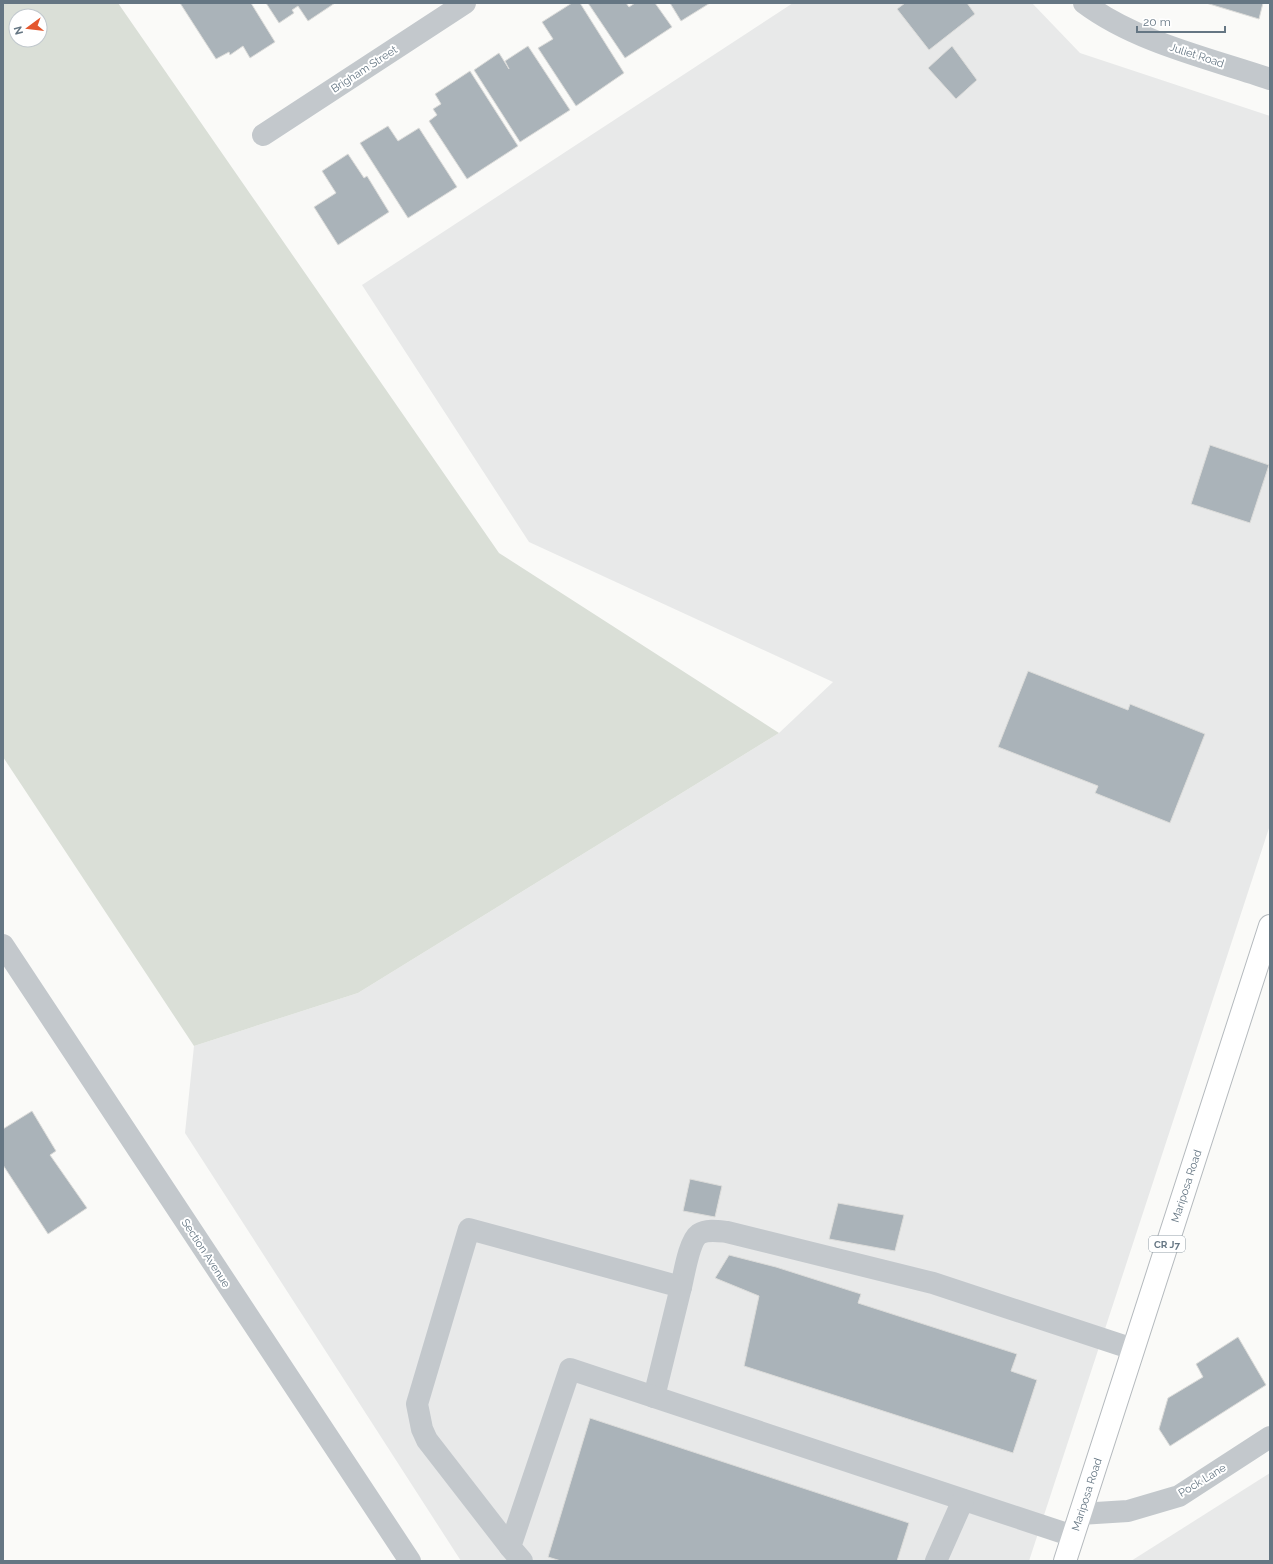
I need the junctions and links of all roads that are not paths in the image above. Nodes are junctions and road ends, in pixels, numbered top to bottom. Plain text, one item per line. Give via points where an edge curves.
1 (465, 3) edge
2 (1084, 3) edge
3 (1270, 78) edge
4 (263, 135) dead end
5 (1270, 926) edge
6 (3, 945) edge
7 (681, 1287) junction
8 (1133, 1350) junction
9 (654, 1397) junction
10 (1270, 1437) edge
11 (963, 1500) junction
12 (1080, 1514) junction
13 (1073, 1536) junction
14 (516, 1554) edge
15 (410, 1561) edge
16 (936, 1561) edge
17 (1064, 1561) edge

1 - 4 street, Brigham Street
2 - 3 street, Juliet Road via 1120,26 1157,42
5 - 8 main road, Mariposa Road / CR J7
6 - 15 street, Section Avenue
7 - 8 street via 694,1240 700,1233 727,1232 933,1283
7 - 9 street
7 - 14 street via 468,1229 417,1404 427,1440
8 - 12 main road, Mariposa Road / CR J7
9 - 11 street
9 - 14 street via 570,1369
10 - 12 street, Pock Lane via 1179,1496 1128,1511
11 - 13 street
11 - 16 street
12 - 13 main road, Mariposa Road / CR J7
13 - 17 main road, Mariposa Road / CR J7

